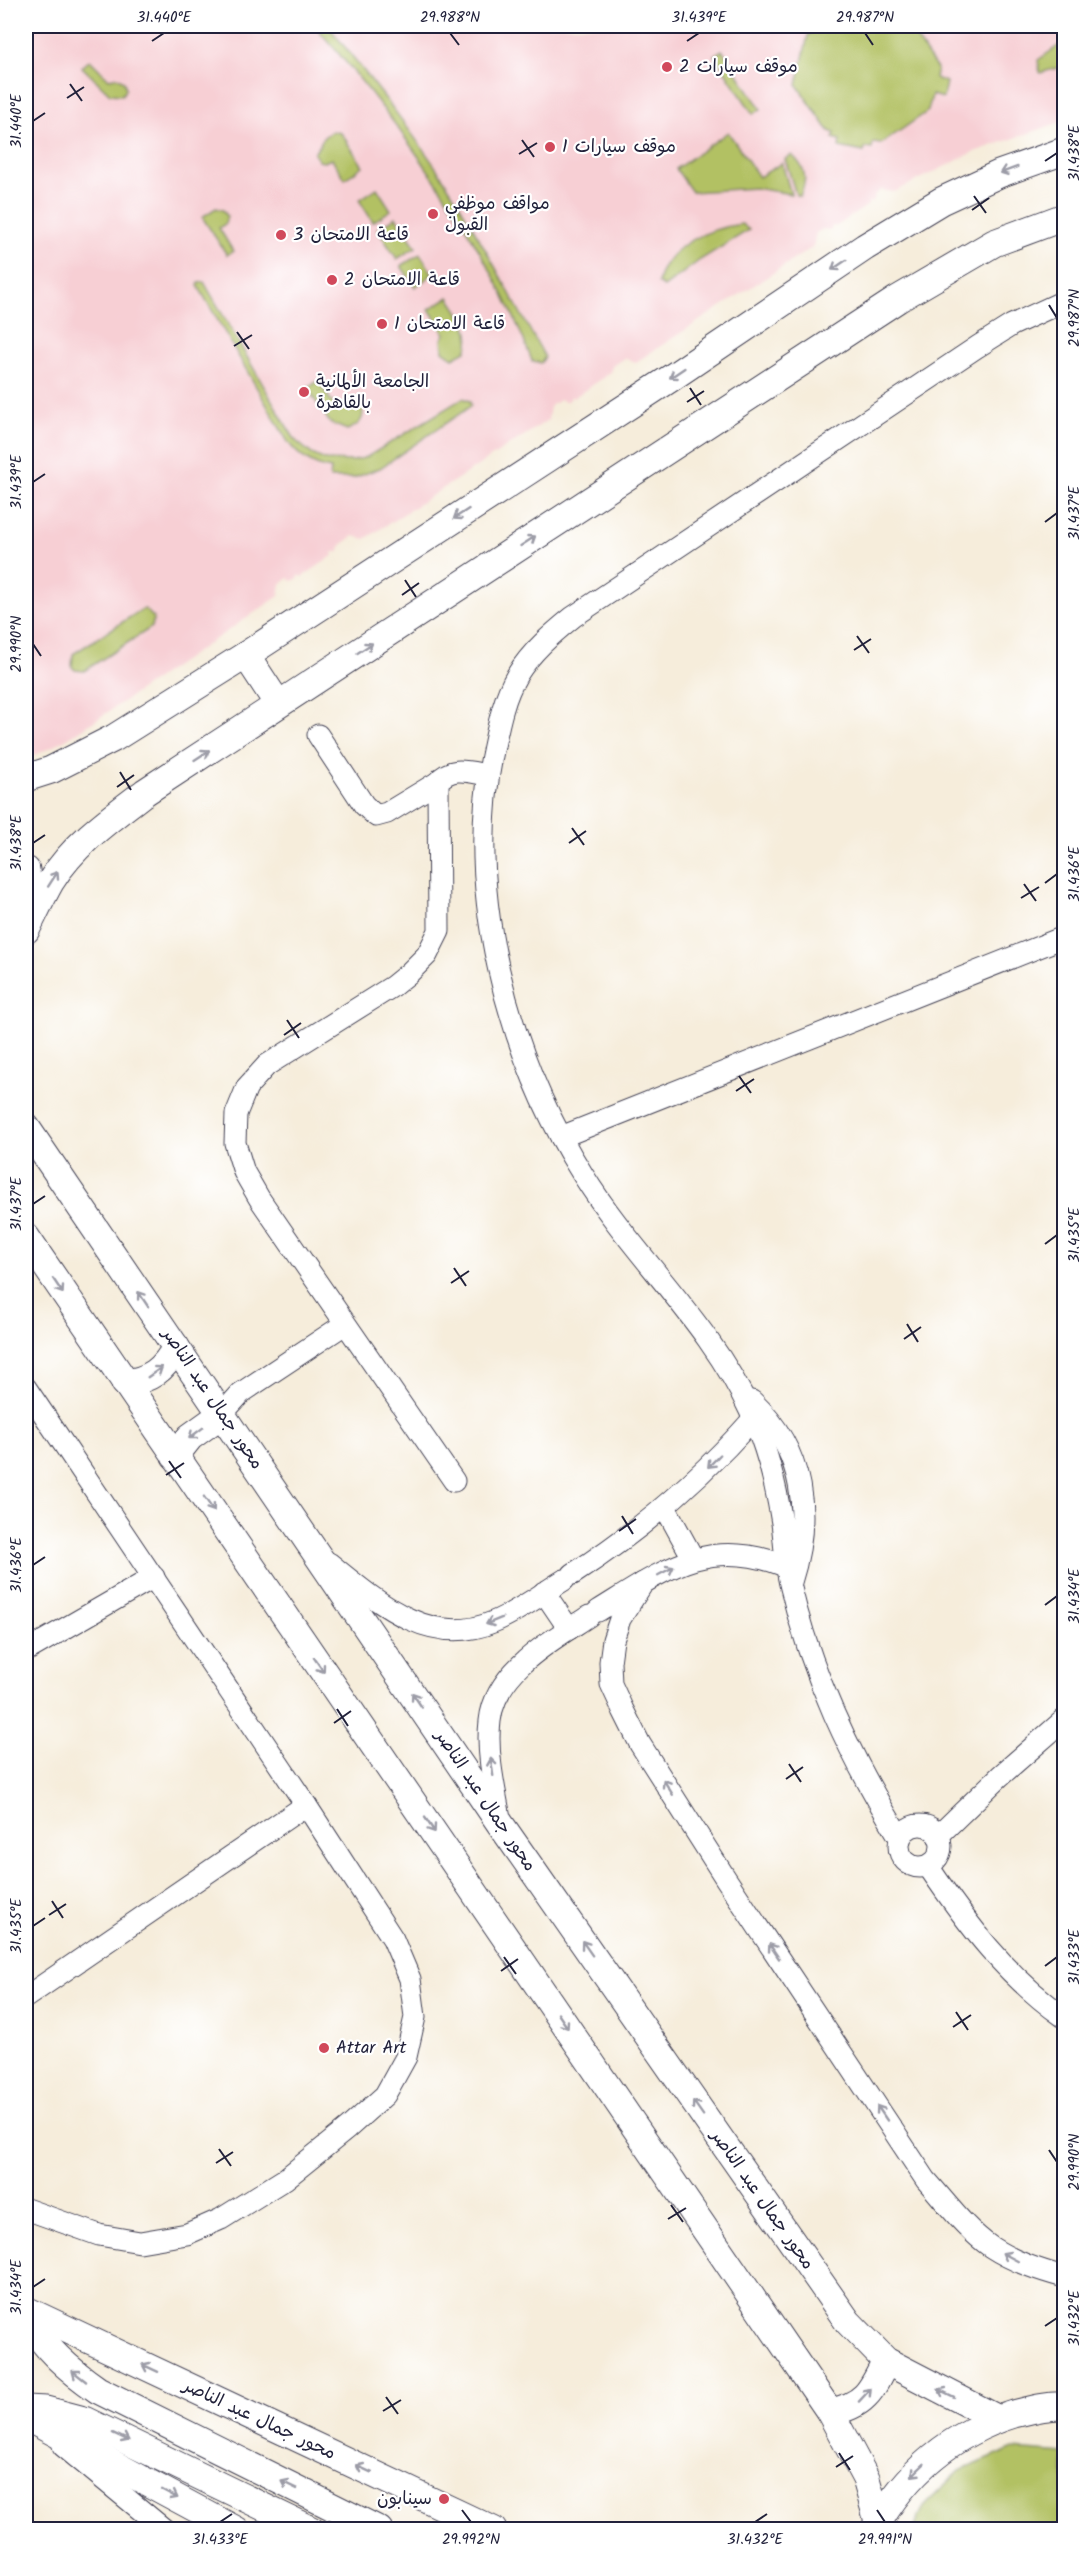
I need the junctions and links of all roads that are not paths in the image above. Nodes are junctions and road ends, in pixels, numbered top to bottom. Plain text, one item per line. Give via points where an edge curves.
1 (1065, 151) edge
2 (1065, 217) edge
3 (1065, 301) edge
4 (246, 655) junction
5 (278, 704) junction
6 (318, 735) dead end
7 (487, 775) junction
8 (26, 778) edge
9 (438, 782) junction
10 (26, 870) edge
11 (26, 924) edge
12 (26, 930) edge
13 (1065, 938) edge
14 (26, 1125) edge
15 (561, 1137) junction
16 (26, 1238) edge
17 (345, 1324) junction
18 (176, 1347) junction
19 (125, 1383) junction
20 (26, 1388) edge
21 (741, 1391) junction
22 (222, 1414) junction
23 (754, 1418) junction
24 (175, 1456) junction
25 (454, 1481) dead end
26 (665, 1507) junction
27 (317, 1553) junction
28 (693, 1558) junction
29 (788, 1576) junction
30 (154, 1577) junction
31 (643, 1583) junction
32 (544, 1592) junction
33 (569, 1629) junction
34 (26, 1651) edge
35 (1065, 1720) edge
36 (306, 1805) junction
37 (501, 1825) junction
38 (938, 1836) junction
39 (900, 1838) junction
40 (928, 1866) junction
41 (26, 1997) edge
42 (1065, 2017) edge
43 (29, 2208) edge
44 (1065, 2277) edge
45 (26, 2310) edge
46 (26, 2316) edge
47 (886, 2361) junction
48 (1065, 2406) edge
49 (830, 2412) junction
50 (28, 2416) edge
51 (998, 2419) junction
52 (876, 2525) edge
53 (165, 2529) edge
54 (236, 2529) edge
55 (311, 2529) edge
56 (379, 2529) edge
57 (493, 2529) edge

1 -> 4 main road via 999,174 941,201
5 -> 2 main road via 898,299 994,243
3 - 7 street via 1012,325 977,347 573,617 541,644 517,676 501,713
4 - 5 main road
4 - 8 main road via 114,738 51,770
12 -> 5 main road via 51,881 88,837 145,792
6 - 9 street via 364,805 376,816
7 - 9 street via 453,771
7 - 15 street via 487,902 495,950 521,1046
9 - 17 street via 439,930 427,955 393,986 267,1065 247,1086 236,1114 235,1143 244,1172
10 - 11 main road
13 - 15 street
18 -> 14 main road, محور جمال عبد الناصر
15 - 21 street via 582,1175
16 -> 19 main road
17 - 22 street via 241,1393
17 - 25 street
19 -> 18 main road via 156,1374
18 - 22 main road, محور جمال عبد الناصر
19 - 24 main road
20 - 30 street
21 - 23 street
21 - 29 street via 777,1430 791,1455 800,1486 804,1520 800,1553
22 -> 24 main road via 190,1437
22 - 27 main road, محور جمال عبد الناصر
23 -> 26 street
23 - 29 street via 776,1490
24 -> 49 main road
26 - 28 street
26 - 32 street via 628,1537
32 -> 27 street via 491,1623 444,1630 396,1615
37 -> 27 main road, محور جمال عبد الناصر
28 - 29 street via 740,1554 771,1560
31 -> 28 street
29 - 39 street via 800,1625 832,1714
30 - 34 street
30 - 36 street
31 - 33 street
44 -> 31 street via 1028,2267 990,2246 926,2180 640,1744 611,1684 610,1662 620,1618
32 - 33 street
37 -> 33 street via 489,1736 494,1704 510,1676
35 - 38 street
36 - 41 street
36 - 43 street via 393,1939 410,1979 415,2017 406,2057 385,2095 285,2179 221,2219 187,2234 140,2242 99,2235
47 -> 37 main road, محور جمال عبد الناصر via 848,2322
38 - 39 street via 928,1827 915,1825
38 - 40 street via 941,1850
39 - 40 street via 898,1851 904,1862 916,1868
40 - 42 street via 989,1950 1020,1982
57 -> 45 main road, محور جمال عبد الناصر
56 -> 46 main road via 98,2391 59,2360 39,2339
49 -> 47 main road via 844,2410 868,2395
51 -> 47 main road, محور جمال عبد الناصر
48 - 51 main road via 1031,2409
49 - 52 main road via 866,2479
50 - 53 street
50 -> 54 main road
50 -> 55 main road via 56,2412 84,2420
51 -> 52 main road via 938,2452 900,2489

